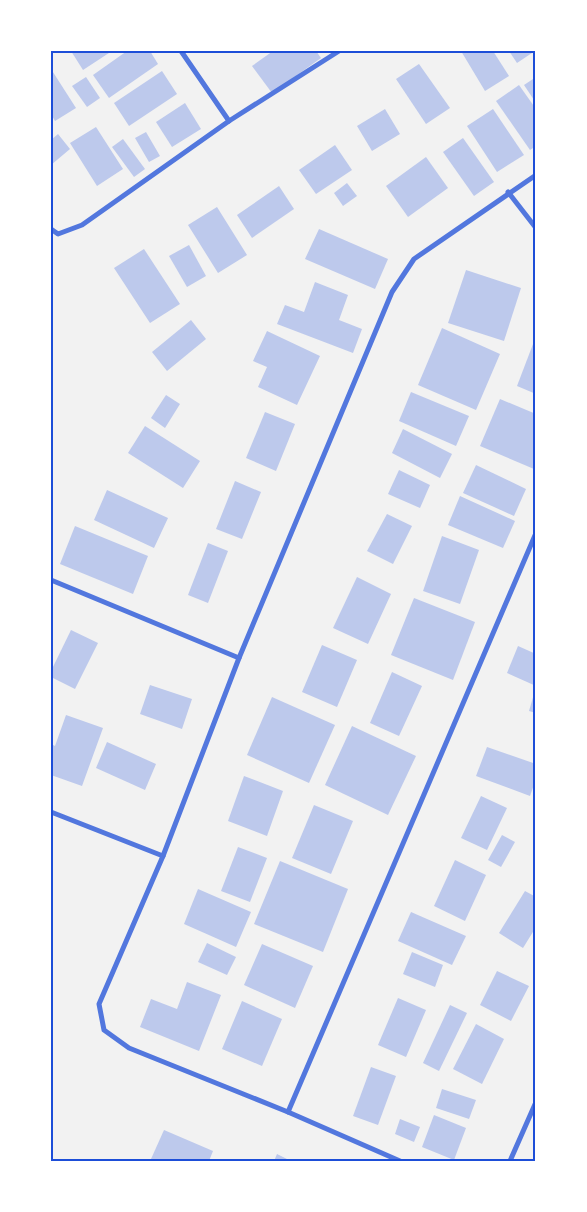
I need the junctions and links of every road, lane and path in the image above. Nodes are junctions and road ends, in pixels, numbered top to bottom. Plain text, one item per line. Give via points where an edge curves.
1 (181, 51) edge
2 (339, 51) edge
3 (229, 121) junction
4 (536, 175) edge
5 (508, 192) junction
6 (536, 228) edge
7 (51, 229) edge
8 (536, 532) edge
9 (51, 580) edge
10 (239, 658) junction
11 (51, 812) edge
12 (163, 856) junction
13 (536, 1102) edge
14 (288, 1112) junction
15 (400, 1161) edge
16 (510, 1161) edge

1 - 3 street
2 - 3 street
3 - 7 street via 82,225 58,234
4 - 5 street
5 - 6 street
5 - 10 street via 414,259 392,292
8 - 14 street
9 - 10 street
10 - 12 street
11 - 12 street
12 - 14 street via 99,1004 104,1030 129,1048
13 - 16 street
14 - 15 street

